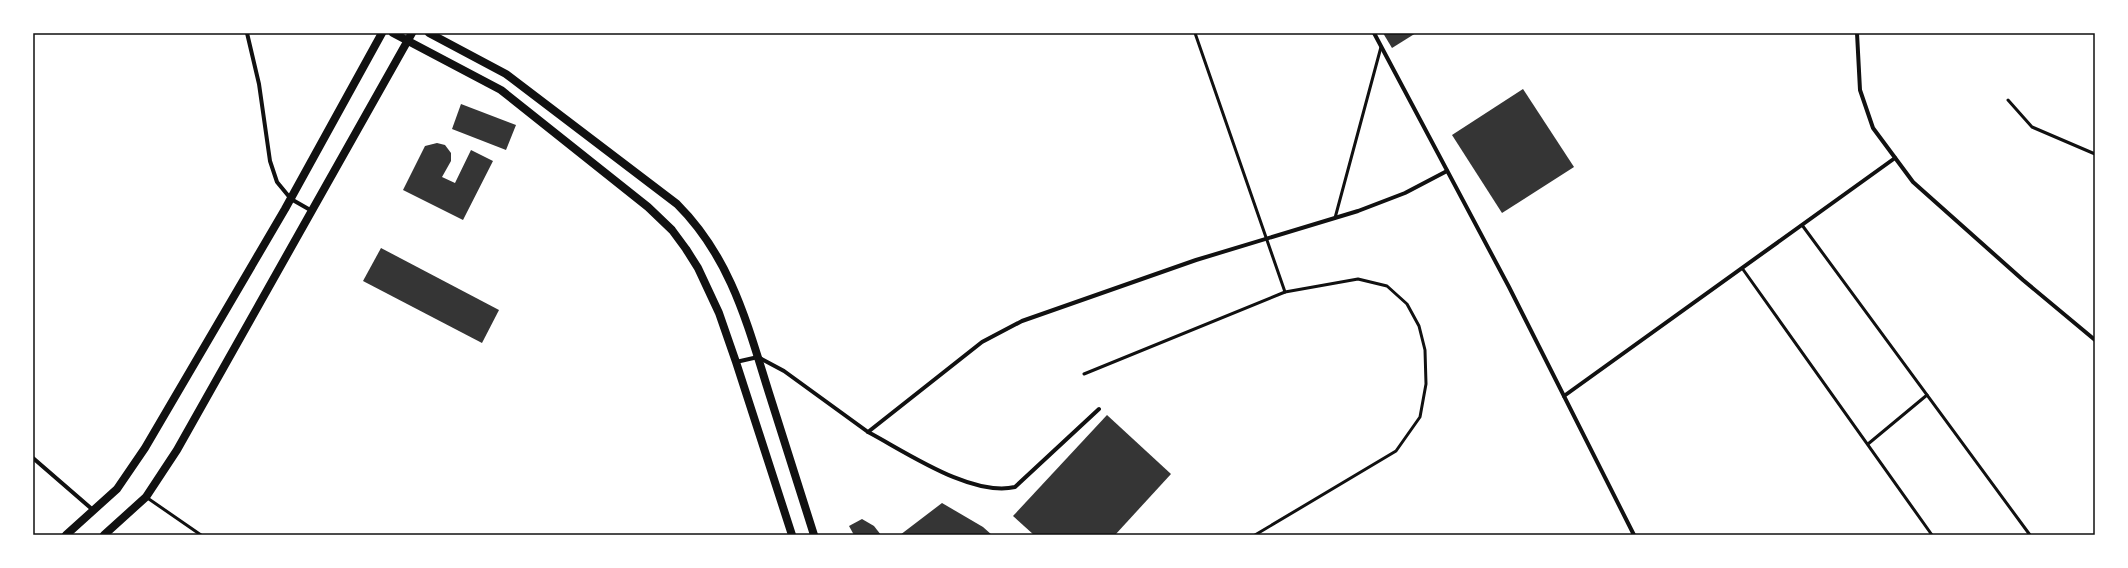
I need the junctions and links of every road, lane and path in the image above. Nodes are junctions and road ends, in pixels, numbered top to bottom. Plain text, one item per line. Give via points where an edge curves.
1 (247, 33) edge
2 (382, 33) edge
3 (393, 33) edge
4 (412, 33) edge
5 (429, 33) edge
6 (1195, 33) edge
7 (1374, 33) edge
8 (1857, 33) edge
9 (408, 41) junction
10 (1381, 47) junction
11 (2008, 100) dead end
12 (2095, 154) edge
13 (1895, 158) junction
14 (1447, 171) junction
15 (291, 199) junction
16 (312, 211) junction
17 (1335, 218) junction
18 (1802, 225) junction
19 (1266, 239) junction
20 (1742, 268) junction
21 (1285, 292) junction
22 (2095, 340) edge
23 (758, 357) junction
24 (736, 362) junction
25 (1084, 374) dead end
26 (1927, 395) junction
27 (1564, 396) junction
28 (1099, 409) dead end
29 (868, 432) junction
30 (1868, 444) junction
31 (33, 458) edge
32 (146, 497) junction
33 (93, 510) junction
34 (66, 535) edge
35 (104, 535) edge
36 (201, 535) edge
37 (792, 535) edge
38 (814, 535) edge
39 (1255, 535) edge
40 (1634, 535) edge
41 (1932, 535) edge
42 (2030, 535) edge

1 - 15 street via 259,84 270,162 277,182
2 - 15 main road
3 - 9 main road
4 - 9 main road
5 - 23 main road via 506,74 678,204 696,223 722,262 744,311
6 - 19 lane
7 - 10 street
8 - 13 street via 1860,90 1873,128
9 - 16 main road
9 - 24 main road via 501,90 648,206 672,230 698,268 719,313
10 - 14 street
10 - 17 lane
11 - 12 lane via 2032,127
13 - 18 street
13 - 22 street via 1913,182
14 - 17 street via 1405,193
14 - 27 street
15 - 16 street
15 - 33 main road via 144,448 117,489
16 - 32 main road via 177,450
17 - 19 street
18 - 20 street
18 - 26 lane
19 - 21 lane
19 - 29 street via 1196,260 1022,321 982,342
20 - 27 street
20 - 30 lane
21 - 25 lane
21 - 39 lane via 1358,279 1387,286 1407,304 1419,326 1425,350 1426,384 1420,417 1396,451
23 - 24 street
23 - 29 street via 784,371
23 - 38 main road
24 - 37 main road
26 - 30 lane
26 - 42 lane
27 - 40 street
28 - 29 street via 1015,487 1004,490 969,482 941,471
30 - 41 lane
31 - 33 street
32 - 35 main road
32 - 36 lane
33 - 34 main road

